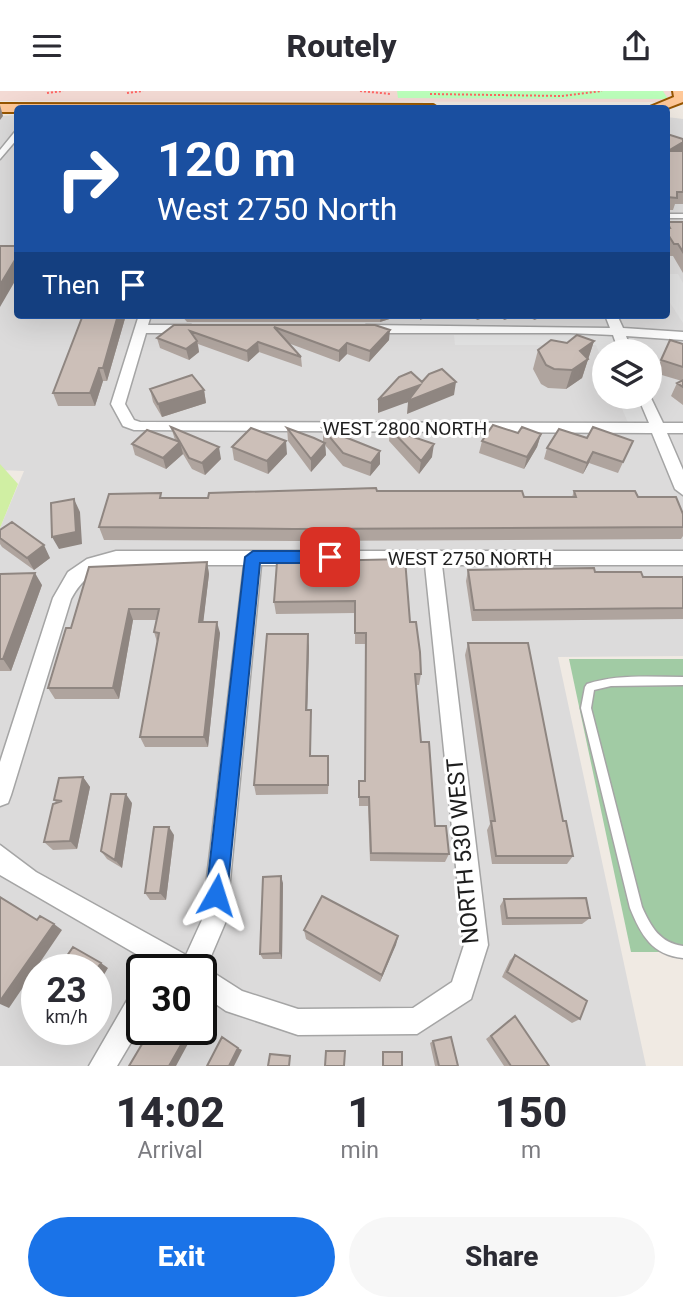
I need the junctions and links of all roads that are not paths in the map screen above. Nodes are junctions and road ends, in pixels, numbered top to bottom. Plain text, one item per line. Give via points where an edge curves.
1 (679, 91) edge
2 (35, 103) edge
3 (133, 105) edge
4 (663, 105) edge
5 (14, 137) edge
6 (0, 156) edge
7 (613, 319) edge
8 (143, 322) edge
9 (211, 329) edge
10 (349, 329) edge
11 (618, 331) junction
12 (683, 336) edge
13 (621, 339) edge
14 (650, 409) edge
15 (658, 428) junction
16 (683, 428) edge
17 (683, 489) edge
18 (253, 557) junction
19 (433, 558) junction
20 (683, 558) edge
21 (683, 681) edge
22 (0, 795) edge
23 (0, 856) edge
24 (683, 952) edge
25 (150, 954) edge
26 (200, 954) edge
27 (217, 990) edge
28 (126, 1026) edge
29 (102, 1066) edge

1 - 4 main road via 680,99
2 - 3 main road
5 - 6 street
7 - 11 street
8 - 9 street
8 - 15 street, WEST 2800 NORTH via 118,404 128,423 156,428
10 - 11 street
11 - 12 street
11 - 13 street
14 - 15 street
15 - 16 street, WEST 2800 NORTH
15 - 17 street
18 - 19 street, WEST 2750 NORTH
18 - 22 street, WEST 2750 NORTH via 116,558 93,564 74,577 62,598
18 - 26 street via 214,921
19 - 20 street, WEST 2750 NORTH
19 - 27 street, NORTH 530 WEST via 476,945 462,990 417,1021 298,1022 235,1002
21 - 24 lane via 611,682 590,687 586,708 636,908 648,936
23 - 25 street via 28,880
28 - 29 street

